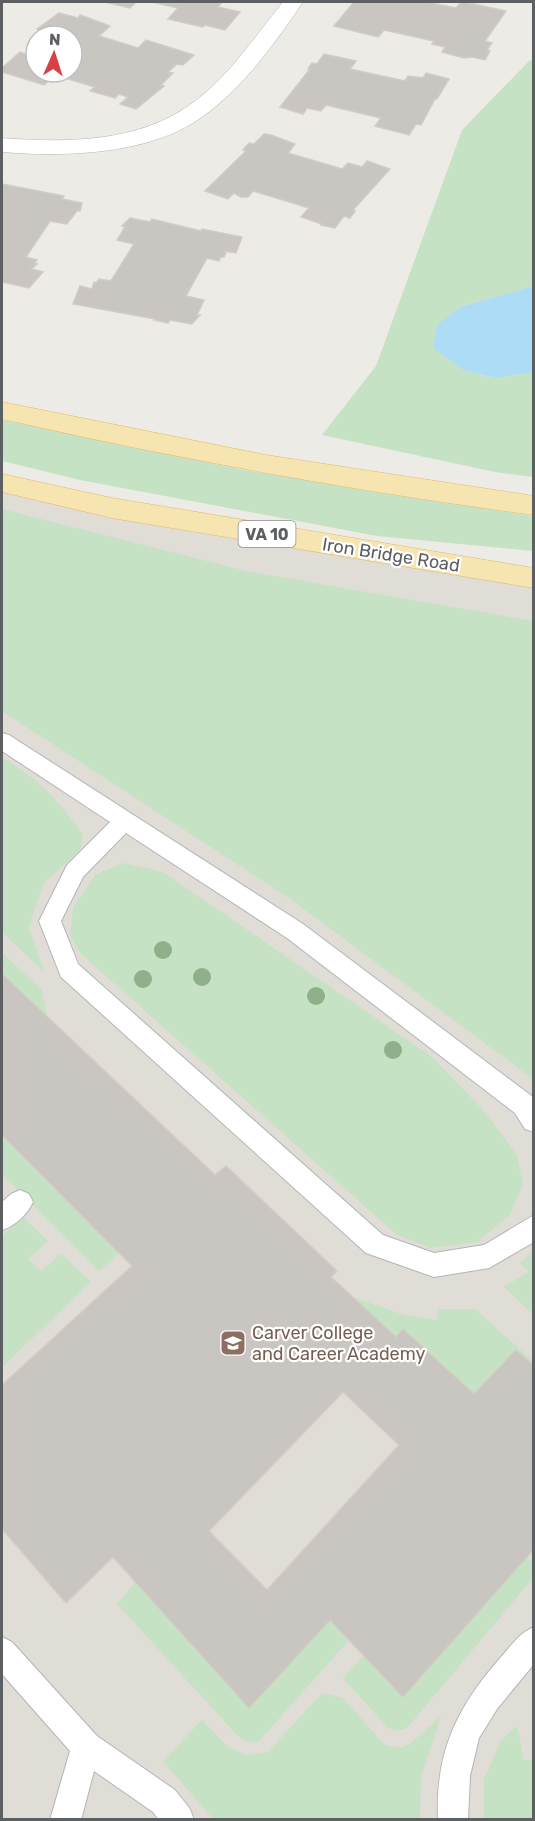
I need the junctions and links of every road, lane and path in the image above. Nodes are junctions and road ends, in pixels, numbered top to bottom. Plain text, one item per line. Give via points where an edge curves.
1 (293, 2) edge
2 (2, 145) edge
3 (2, 411) edge
4 (2, 483) edge
5 (534, 506) edge
6 (534, 578) edge
7 (2, 741) edge
8 (124, 821) junction
9 (534, 1121) edge
10 (534, 1227) edge
11 (534, 1641) edge
12 (2, 1652) edge
13 (86, 1747) junction
14 (64, 1820) edge
15 (179, 1820) edge
16 (453, 1820) edge

1 - 2 street via 223,88 175,123 91,146
3 - 5 main road via 300,470
4 - 6 main road, Iron Bridge Road / VA 10 via 112,508
7 - 8 lane
8 - 9 lane via 295,931 524,1105
8 - 10 lane via 75,872 50,921 69,970 375,1244 434,1264 489,1256
11 - 16 lane via 494,1689 465,1733 451,1791
12 - 13 lane
13 - 14 lane
13 - 15 lane via 164,1801

